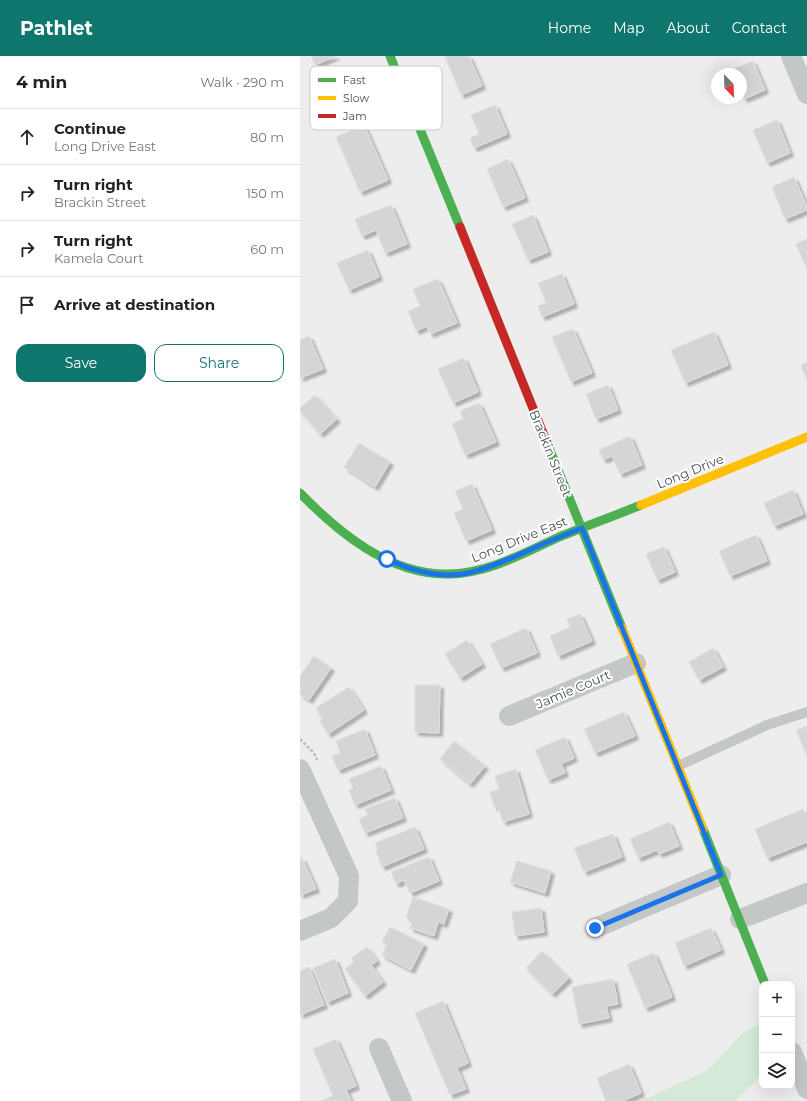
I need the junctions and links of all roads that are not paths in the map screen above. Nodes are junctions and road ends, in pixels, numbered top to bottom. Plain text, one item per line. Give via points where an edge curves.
1 (390, 56) edge
2 (792, 56) edge
3 (394, 66) edge
4 (807, 94) edge
5 (420, 130) edge
6 (807, 437) edge
7 (301, 495) edge
8 (582, 528) junction
9 (636, 663) junction
10 (807, 712) edge
11 (509, 716) dead end
12 (678, 766) junction
13 (300, 769) edge
14 (721, 875) junction
15 (807, 893) edge
16 (740, 920) junction
17 (595, 928) dead end
18 (300, 931) edge
19 (764, 981) edge
20 (379, 1048) dead end
21 (792, 1053) edge
22 (806, 1085) edge
23 (402, 1101) edge

1 - 3 street, Brackin Street
2 - 4 street
5 - 8 street, Brackin Street
6 - 8 street, Long Drive
7 - 8 street, Long Drive East via 322,516 355,540 397,564 428,573 449,575 480,570
8 - 9 street, Brackin Street
9 - 11 street, Jamie Court
9 - 12 street, Brackin Street
10 - 12 lane via 767,724
12 - 14 street, Brackin Street
13 - 18 street via 349,876 348,901 331,918
14 - 16 street, Brackin Street
14 - 17 street
15 - 16 street
16 - 19 street, Brackin Street
20 - 23 street
21 - 22 street

